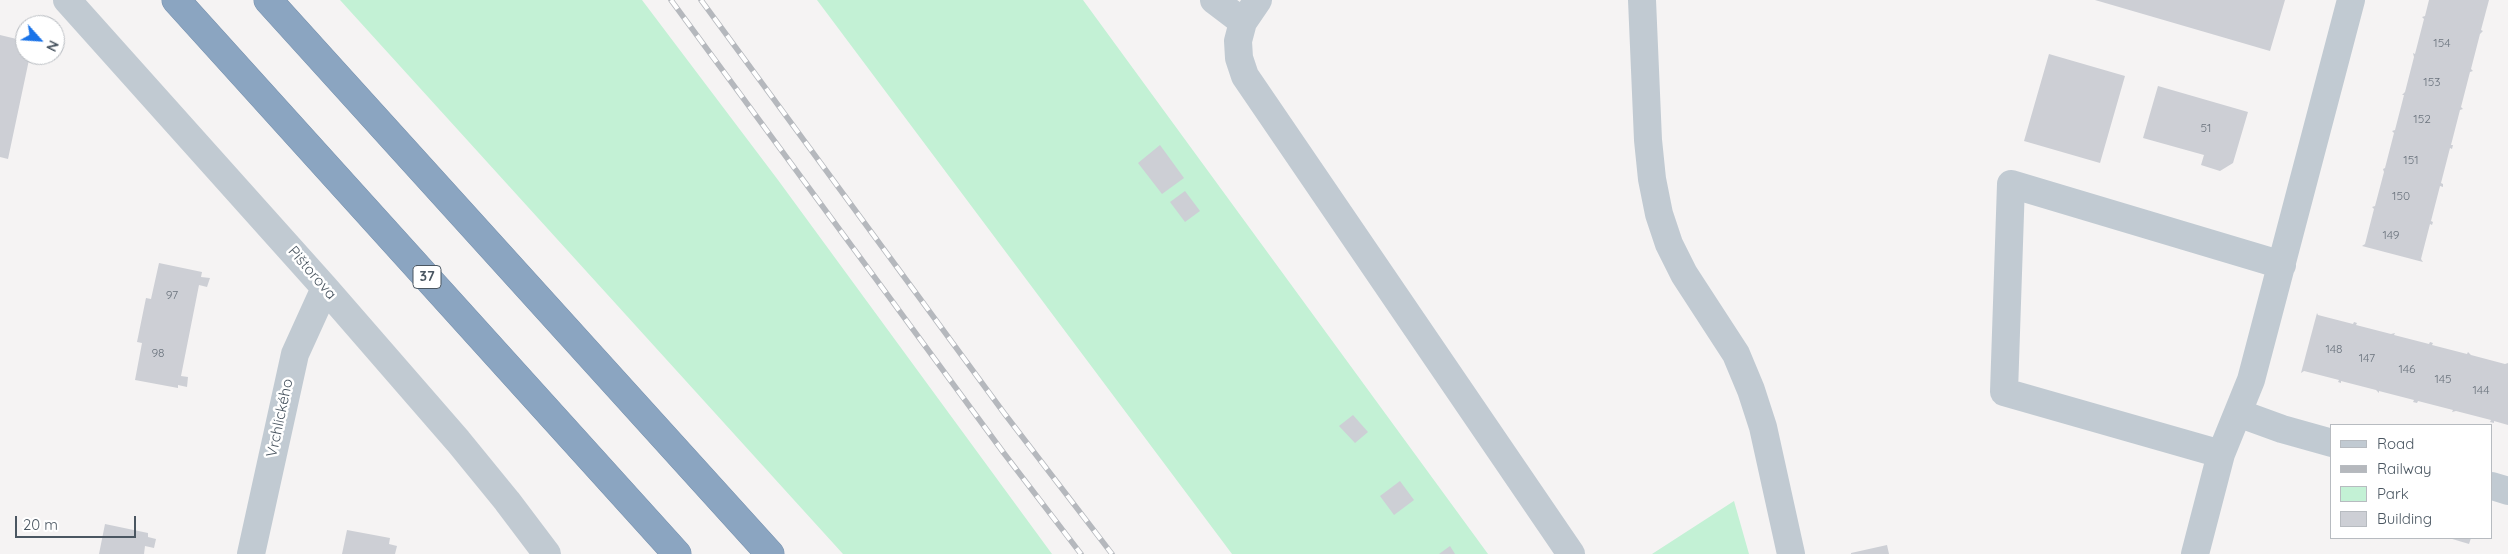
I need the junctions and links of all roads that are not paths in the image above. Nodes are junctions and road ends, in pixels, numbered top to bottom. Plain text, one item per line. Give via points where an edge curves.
1 (66, 0) edge
2 (176, 0) edge
3 (268, 0) edge
4 (1214, 0) edge
5 (1258, 0) edge
6 (1642, 0) edge
7 (2351, 0) edge
8 (1243, 22) junction
9 (2282, 265) junction
10 (325, 288) junction
11 (2238, 413) junction
12 (2330, 442) edge
13 (2221, 454) junction
14 (2493, 486) edge
15 (2508, 491) edge
16 (251, 554) edge
17 (547, 554) edge
18 (677, 554) edge
19 (770, 554) edge
20 (1571, 554) edge
21 (1791, 554) edge
22 (2195, 554) edge

1 - 10 street, Pištorova
2 - 18 highway, 37
3 - 19 highway
4 - 8 street
5 - 8 street
6 - 21 street via 1648,140 1659,214 1684,274 1736,354 1751,390 1763,427
7 - 9 street
8 - 20 street via 1238,41 1239,58 1246,76
9 - 11 street via 2251,380
9 - 13 street via 2011,184 2004,392
10 - 16 street, Vrchlického via 293,363
10 - 17 street, Pištorova via 458,441
11 - 12 street
11 - 13 street
13 - 22 street
14 - 15 street

